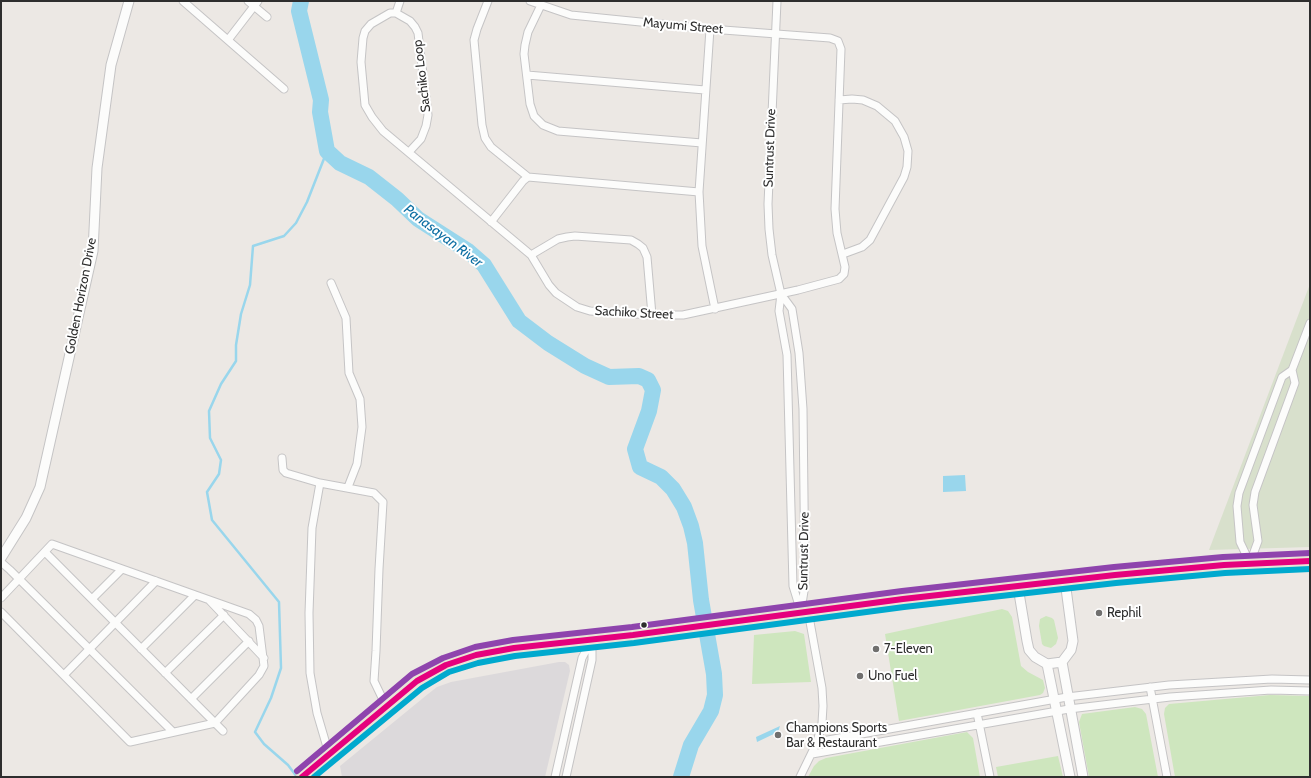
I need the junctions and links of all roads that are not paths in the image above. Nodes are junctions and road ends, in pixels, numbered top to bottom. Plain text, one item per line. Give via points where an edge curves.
1 (129, 1) edge
2 (183, 1) edge
3 (400, 1) edge
4 (488, 1) edge
5 (530, 1) edge
6 (777, 1) edge
7 (253, 2) edge
8 (541, 5) junction
9 (396, 14) junction
10 (267, 17) dead end
11 (710, 29) junction
12 (775, 34) junction
13 (228, 40) junction
14 (527, 76) junction
15 (284, 89) dead end
16 (705, 90) junction
17 (839, 100) junction
18 (702, 143) junction
19 (409, 152) junction
20 (528, 177) junction
21 (699, 192) junction
22 (491, 222) junction
23 (843, 254) junction
24 (531, 255) junction
25 (331, 283) dead end
26 (781, 294) junction
27 (715, 308) junction
28 (652, 315) junction
29 (1310, 323) edge
30 (1292, 370) junction
31 (282, 458) dead end
32 (320, 482) junction
33 (348, 487) junction
34 (45, 552) junction
35 (1, 558) edge
36 (1310, 561) edge
37 (1, 562) edge
38 (1250, 563) junction
39 (122, 569) junction
40 (19, 579) junction
41 (156, 581) junction
42 (1065, 581) junction
43 (1018, 587) junction
44 (195, 595) junction
45 (1, 598) edge
46 (92, 599) junction
47 (209, 600) junction
48 (1, 612) edge
49 (804, 612) junction
50 (224, 615) junction
51 (115, 623) junction
52 (592, 639) junction
53 (248, 641) junction
54 (90, 649) junction
55 (141, 649) junction
56 (264, 658) junction
57 (1062, 662) junction
58 (1047, 664) junction
59 (165, 673) junction
60 (64, 675) junction
61 (1310, 680) edge
62 (1150, 687) junction
63 (1310, 691) edge
64 (1067, 697) junction
65 (191, 699) junction
66 (1054, 699) junction
67 (1152, 699) junction
68 (386, 706) junction
69 (1070, 709) junction
70 (1056, 711) junction
71 (978, 713) junction
72 (215, 723) junction
73 (979, 724) junction
74 (223, 731) dead end
75 (173, 732) junction
76 (817, 742) junction
77 (812, 754) junction
78 (326, 757) junction
79 (302, 777) edge
80 (555, 777) edge
81 (566, 777) edge
82 (800, 777) edge
83 (990, 777) edge
84 (1070, 777) edge
85 (1083, 777) edge
86 (1167, 777) edge

1 - 35 street, Golden Horizon Drive via 111,65 97,168 93,251 40,487 26,518
2 - 13 street
3 - 9 street
4 - 20 street via 474,40 483,132 491,147
5 - 8 street, Mayumi Street
6 - 12 street, Suntrust Drive
7 - 10 street
7 - 13 street
8 - 11 street, Mayumi Street via 571,15
8 - 14 street via 525,44
9 - 19 street, Sachiko Loop via 410,22 418,33 428,115 421,139
9 - 19 street via 384,16 365,31 361,62 365,105 383,131
11 - 12 street, Mayumi Street
11 - 16 street
12 - 17 street, Mayumi Street via 830,38 838,41 841,49
12 - 26 street, Suntrust Drive via 768,204 772,255
13 - 15 street
14 - 16 street
14 - 18 street via 530,104 534,116 543,126 558,131
16 - 18 street
17 - 23 street via 835,209 837,233
17 - 23 street via 863,100 877,106 895,122 908,150 904,177 870,240 862,247
18 - 21 street
19 - 22 street, Sachiko Street
20 - 21 street
20 - 22 street via 522,181
21 - 27 street via 702,246
22 - 24 street, Sachiko Street
23 - 26 street, Sachiko Street via 845,267 840,279
24 - 28 street, Sachiko Street via 556,293 577,307 590,311
24 - 28 street via 567,236 631,240 643,248 647,257
25 - 33 street via 346,318 350,373 360,399 362,427 357,464
26 - 27 street, Sachiko Street
26 - 49 street, Suntrust Drive via 779,311 787,355 793,586
26 - 49 street, Suntrust Drive via 792,309 799,353 803,409
27 - 28 street, Sachiko Street via 683,315
29 - 30 street
30 - 38 street via 1295,383 1254,496 1258,542
30 - 38 street via 1282,377 1238,493 1240,542
31 - 32 street via 283,470 286,473
32 - 33 street
32 - 78 street via 312,528 310,673
33 - 68 street via 374,493 383,502 374,681
34 - 39 street via 52,544
34 - 40 street
34 - 46 street
36 - 38 main road
37 - 40 street
38 - 42 main road
39 - 41 street
39 - 46 street
40 - 45 street
40 - 54 street
41 - 44 street
41 - 51 street
42 - 43 main road
42 - 57 street via 1073,641 1071,650
43 - 49 main road
43 - 58 street via 1029,650
44 - 47 street
44 - 55 street
46 - 51 street
47 - 50 street
47 - 56 street via 249,614 256,620
48 - 60 street
49 - 52 main road
49 - 76 street via 822,688 822,723
50 - 53 street
50 - 59 street
51 - 54 street
51 - 55 street
52 - 68 main road via 514,648 465,658 427,675
52 - 80 street via 582,658
52 - 81 street via 592,660
53 - 56 street
53 - 65 street
54 - 60 street
54 - 75 street
55 - 59 street
56 - 72 street via 264,666 259,675
57 - 58 street
57 - 64 street
58 - 66 street
59 - 65 street
60 - 75 street via 130,742
61 - 62 street via 1272,679
62 - 64 street
62 - 67 street
63 - 67 street via 1271,690
64 - 66 street
64 - 69 street
65 - 72 street
66 - 70 street
66 - 71 street
67 - 69 street
67 - 86 street
68 - 78 main road
69 - 70 street
69 - 85 street
70 - 73 street
70 - 84 street
71 - 73 street
71 - 76 street
72 - 74 street
72 - 75 street
73 - 77 street
73 - 83 street
76 - 77 street
77 - 82 street
78 - 79 main road

